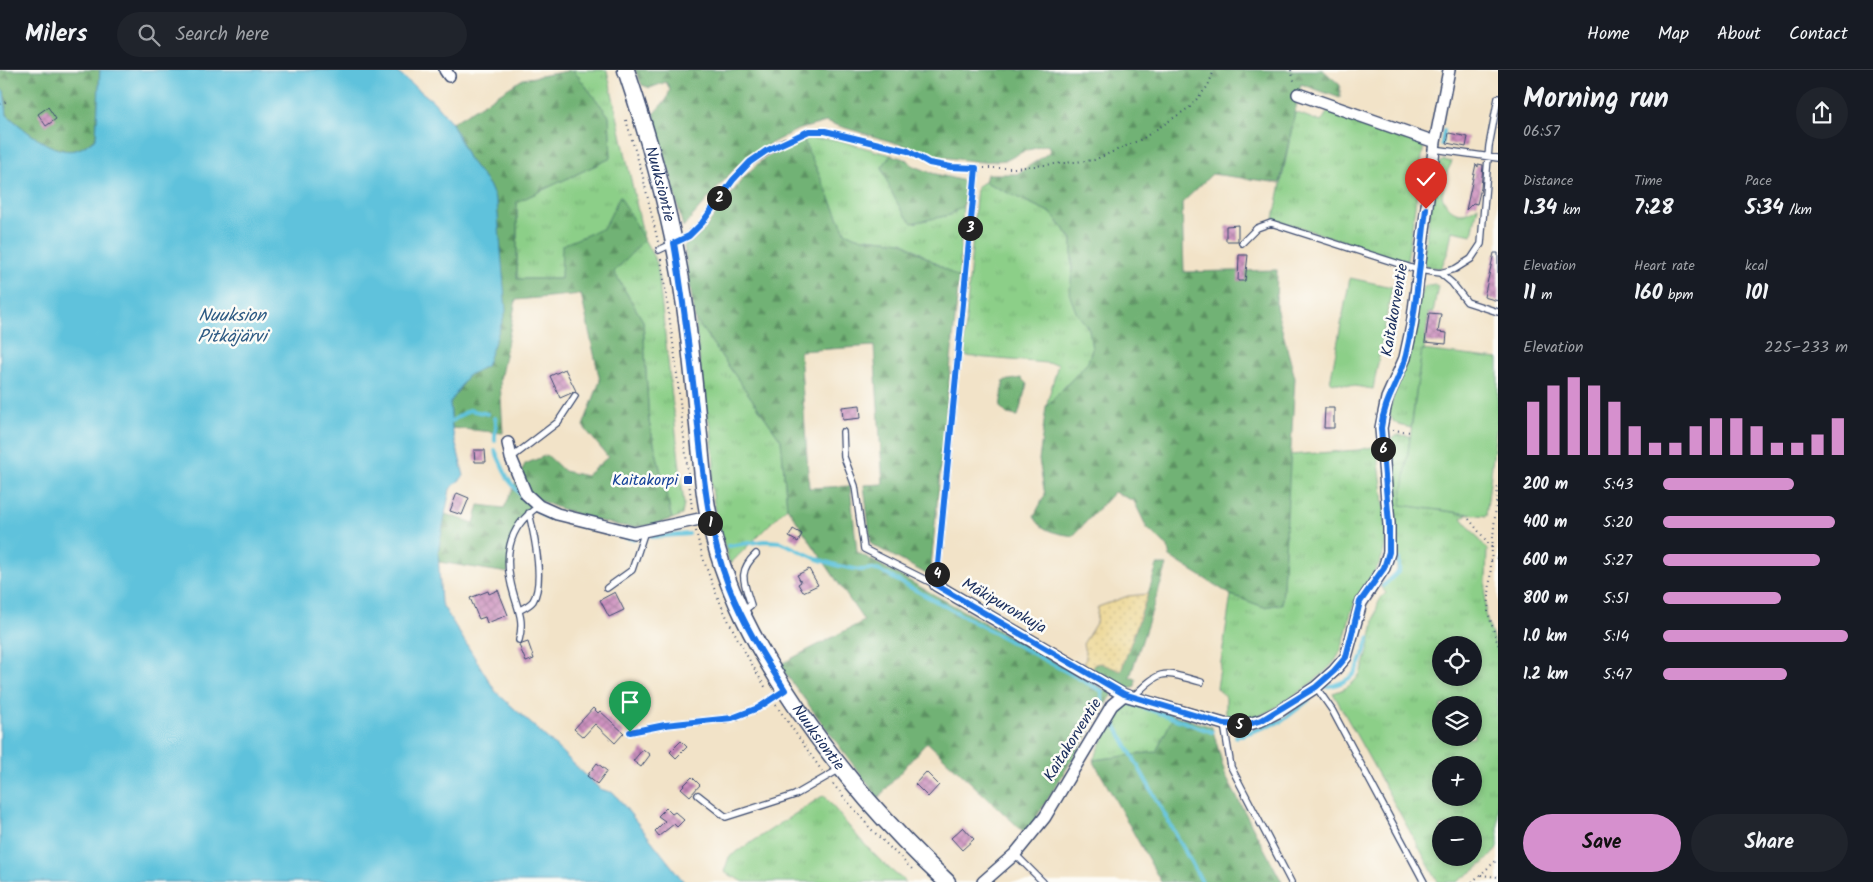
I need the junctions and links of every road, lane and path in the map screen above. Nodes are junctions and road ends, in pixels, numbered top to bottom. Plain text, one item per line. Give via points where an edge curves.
1 (626, 70) edge
2 (1214, 70) edge
3 (1291, 70) edge
4 (1449, 70) edge
5 (1298, 94) joint
6 (1498, 98) edge
7 (8, 101) dead end
8 (0, 104) edge
9 (625, 117) dead end
10 (785, 142) joint
11 (1434, 145) junction
12 (1488, 156) junction
13 (1498, 158) edge
14 (976, 168) junction
15 (1242, 243) dead end
16 (667, 246) junction
17 (1418, 270) junction
18 (1440, 273) junction
19 (1498, 312) edge
20 (575, 396) dead end
21 (1381, 428) junction
22 (843, 432) dead end
23 (1411, 432) dead end
24 (508, 443) dead end
25 (512, 458) junction
26 (1498, 485) edge
27 (539, 506) junction
28 (529, 513) junction
29 (701, 518) junction
30 (1469, 519) dead end
31 (645, 531) junction
32 (1492, 548) junction
33 (756, 554) dead end
34 (1498, 558) edge
35 (1491, 560) junction
36 (936, 585) junction
37 (607, 588) dead end
38 (520, 610) junction
39 (740, 613) junction
40 (519, 640) dead end
41 (1498, 645) edge
42 (1201, 682) dead end
43 (1316, 687) junction
44 (778, 694) junction
45 (1129, 695) junction
46 (1224, 724) junction
47 (630, 732) dead end
48 (833, 773) junction
49 (698, 795) dead end
50 (1016, 854) junction
51 (1498, 858) edge
52 (919, 874) dead end
53 (1481, 874) junction
54 (1498, 877) edge
55 (947, 882) edge
56 (982, 882) edge
57 (1043, 882) edge
58 (1291, 882) edge
59 (1424, 882) edge
60 (1472, 882) edge

1 - 16 street, Nuuksiontie via 657,168
2 - 14 path via 1208,86 1190,107 1142,139 1094,160 1014,168
3 - 5 path
4 - 11 street, Kaitakorventie
5 - 11 street
6 - 12 lane
7 - 8 path
9 - 16 path
10 - 14 path via 809,131 825,131 908,151 929,163
10 - 16 lane via 750,162 702,223 689,236
11 - 12 lane
11 - 17 street, Kaitakorventie
12 - 13 lane
12 - 18 lane via 1481,244 1471,259 1455,269
14 - 36 lane
15 - 17 lane via 1257,228 1271,223
16 - 29 path via 675,357
16 - 29 street, Nuuksiontie via 685,305
17 - 18 lane
17 - 21 street, Kaitakorventie via 1405,358 1387,398
18 - 19 lane via 1468,302
20 - 25 lane via 558,422
21 - 23 path
21 - 43 street, Kaitakorventie via 1389,552 1384,568 1360,602 1346,657
22 - 36 lane, Mäkipuronkuja via 844,457 855,486 864,550
24 - 25 street
25 - 27 street via 526,494
26 - 32 path
27 - 28 lane
27 - 31 street via 618,530
28 - 38 lane via 537,551 537,587 533,601
28 - 38 lane via 517,525 508,547 508,572
29 - 31 street
29 - 39 street, Nuuksiontie
29 - 44 path via 706,568 732,631
30 - 32 path
31 - 37 lane via 632,570
32 - 35 path
33 - 39 lane via 743,570 751,605
34 - 35 path
35 - 41 path via 1488,612
36 - 45 street, Mäkipuronkuja
38 - 40 lane
39 - 44 street, Nuuksiontie via 761,651
42 - 45 lane via 1168,673 1153,677
43 - 46 street, Kaitakorventie via 1262,720 1246,725
43 - 59 lane via 1332,710
44 - 47 lane via 758,708 732,718
44 - 48 street, Nuuksiontie
44 - 48 path
45 - 46 street, Kaitakorventie
45 - 50 street, Kaitakorventie via 1112,705 1044,817
46 - 58 lane via 1231,767
48 - 49 lane via 795,796 726,817
48 - 52 path via 870,828
48 - 55 street, Nuuksiontie
50 - 56 street, Kaitakorventie
50 - 57 lane
51 - 53 path
53 - 54 path
53 - 60 path

